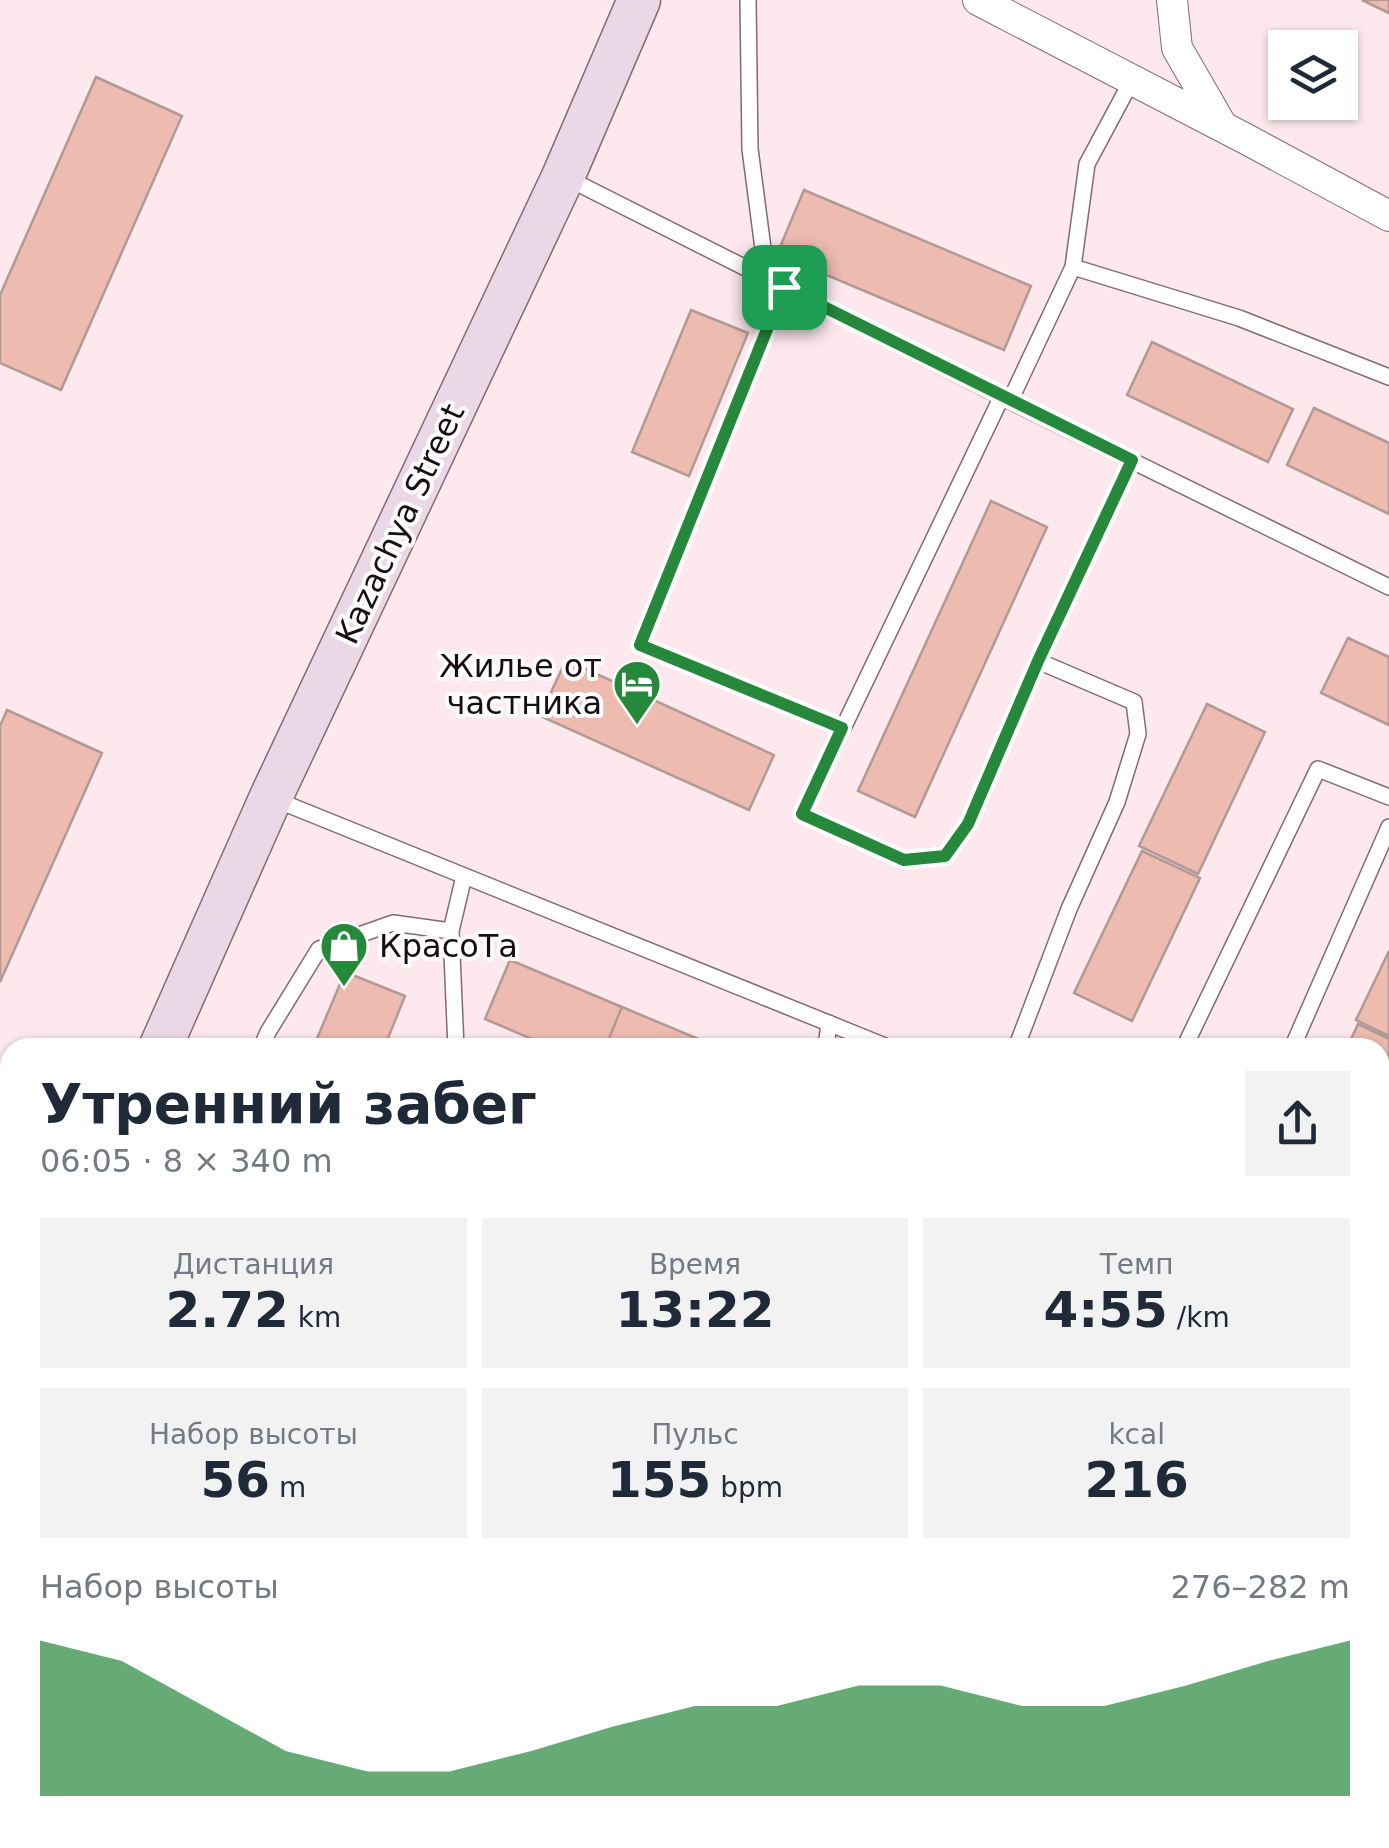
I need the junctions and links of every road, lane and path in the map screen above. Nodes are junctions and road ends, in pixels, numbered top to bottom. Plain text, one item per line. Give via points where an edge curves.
1 (639, 0) edge
2 (748, 0) edge
3 (978, 0) edge
4 (1172, 0) edge
5 (1132, 80) junction
6 (1222, 126) junction
7 (563, 177) junction
8 (1389, 216) edge
9 (1074, 266) junction
10 (767, 279) junction
11 (784, 287) junction
12 (1389, 377) edge
13 (1006, 398) junction
14 (1132, 460) junction
15 (1389, 587) edge
16 (1038, 661) junction
17 (842, 728) junction
18 (271, 797) junction
19 (1389, 797) edge
20 (1389, 828) edge
21 (464, 876) junction
22 (451, 930) junction
23 (829, 1023) junction
24 (164, 1038) edge
25 (266, 1038) edge
26 (456, 1038) edge
27 (827, 1038) edge
28 (866, 1038) edge
29 (1020, 1038) edge
30 (1189, 1038) edge
31 (1296, 1038) edge

1 - 7 street, Kazachya Street
2 - 10 lane via 750,149
3 - 5 street
4 - 6 street via 1177,48
5 - 6 street
5 - 9 lane via 1087,164
6 - 8 street
7 - 10 lane
7 - 18 street, Kazachya Street
9 - 12 lane via 1239,318
9 - 13 lane
10 - 11 lane
11 - 13 lane
11 - 17 lane via 640,645
13 - 14 lane
13 - 17 lane
14 - 15 lane
14 - 16 lane
16 - 17 lane via 968,824 945,856 904,860 802,814
16 - 29 lane via 1134,702 1138,734 1117,802
18 - 21 lane
18 - 24 street, Kazachya Street
19 - 30 lane via 1318,770
20 - 31 lane
21 - 22 lane
21 - 23 lane
22 - 25 lane via 393,923 319,948
22 - 26 lane
23 - 27 lane
23 - 28 lane

